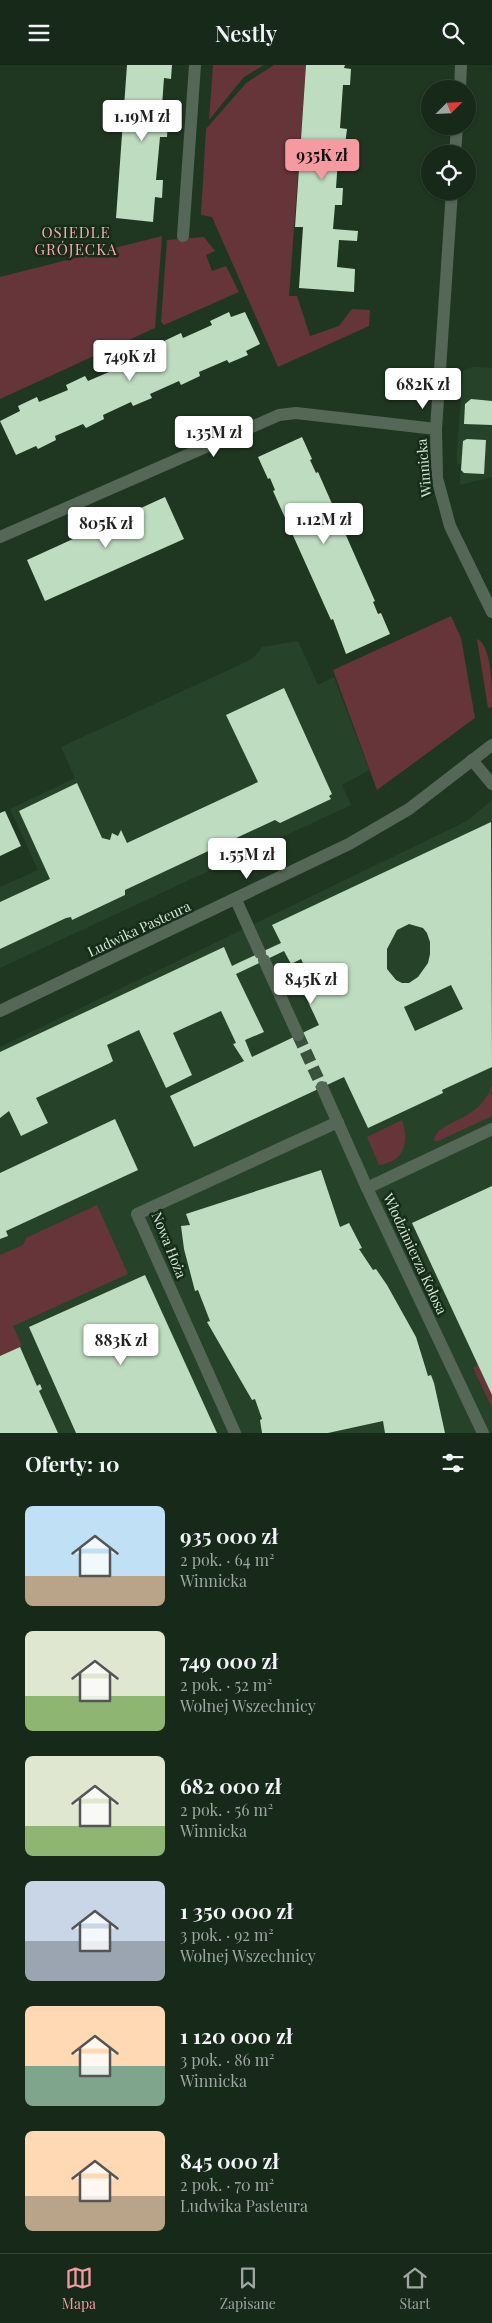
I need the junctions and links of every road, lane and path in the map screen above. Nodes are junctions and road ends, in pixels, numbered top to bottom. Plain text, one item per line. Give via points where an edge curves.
1 (195, 65) edge
2 (461, 65) edge
3 (460, 80) edge
4 (451, 200) edge
5 (183, 236) dead end
6 (436, 429) junction
7 (0, 537) edge
8 (492, 612) edge
9 (492, 745) edge
10 (472, 760) junction
11 (492, 784) edge
12 (236, 900) junction
13 (0, 1011) edge
14 (298, 1035) tunnel mouth
15 (322, 1087) tunnel mouth
16 (338, 1122) junction
17 (492, 1129) edge
18 (367, 1188) junction
19 (235, 1433) edge
20 (483, 1433) edge

1 - 5 street
2 - 3 street
4 - 6 street, Winnicka
6 - 7 street via 296,413 279,415
6 - 8 street, Winnicka via 437,478 442,503
9 - 10 street, Ludwika Pasteura
10 - 11 street
10 - 12 street, Ludwika Pasteura via 409,809 313,863
12 - 13 street, Ludwika Pasteura
12 - 14 street
15 - 16 street, Włodzimierza Kołosa
16 - 18 street, Włodzimierza Kołosa
16 - 19 street, Nowa Hoża via 137,1214
17 - 18 street
18 - 20 street, Włodzimierza Kołosa

